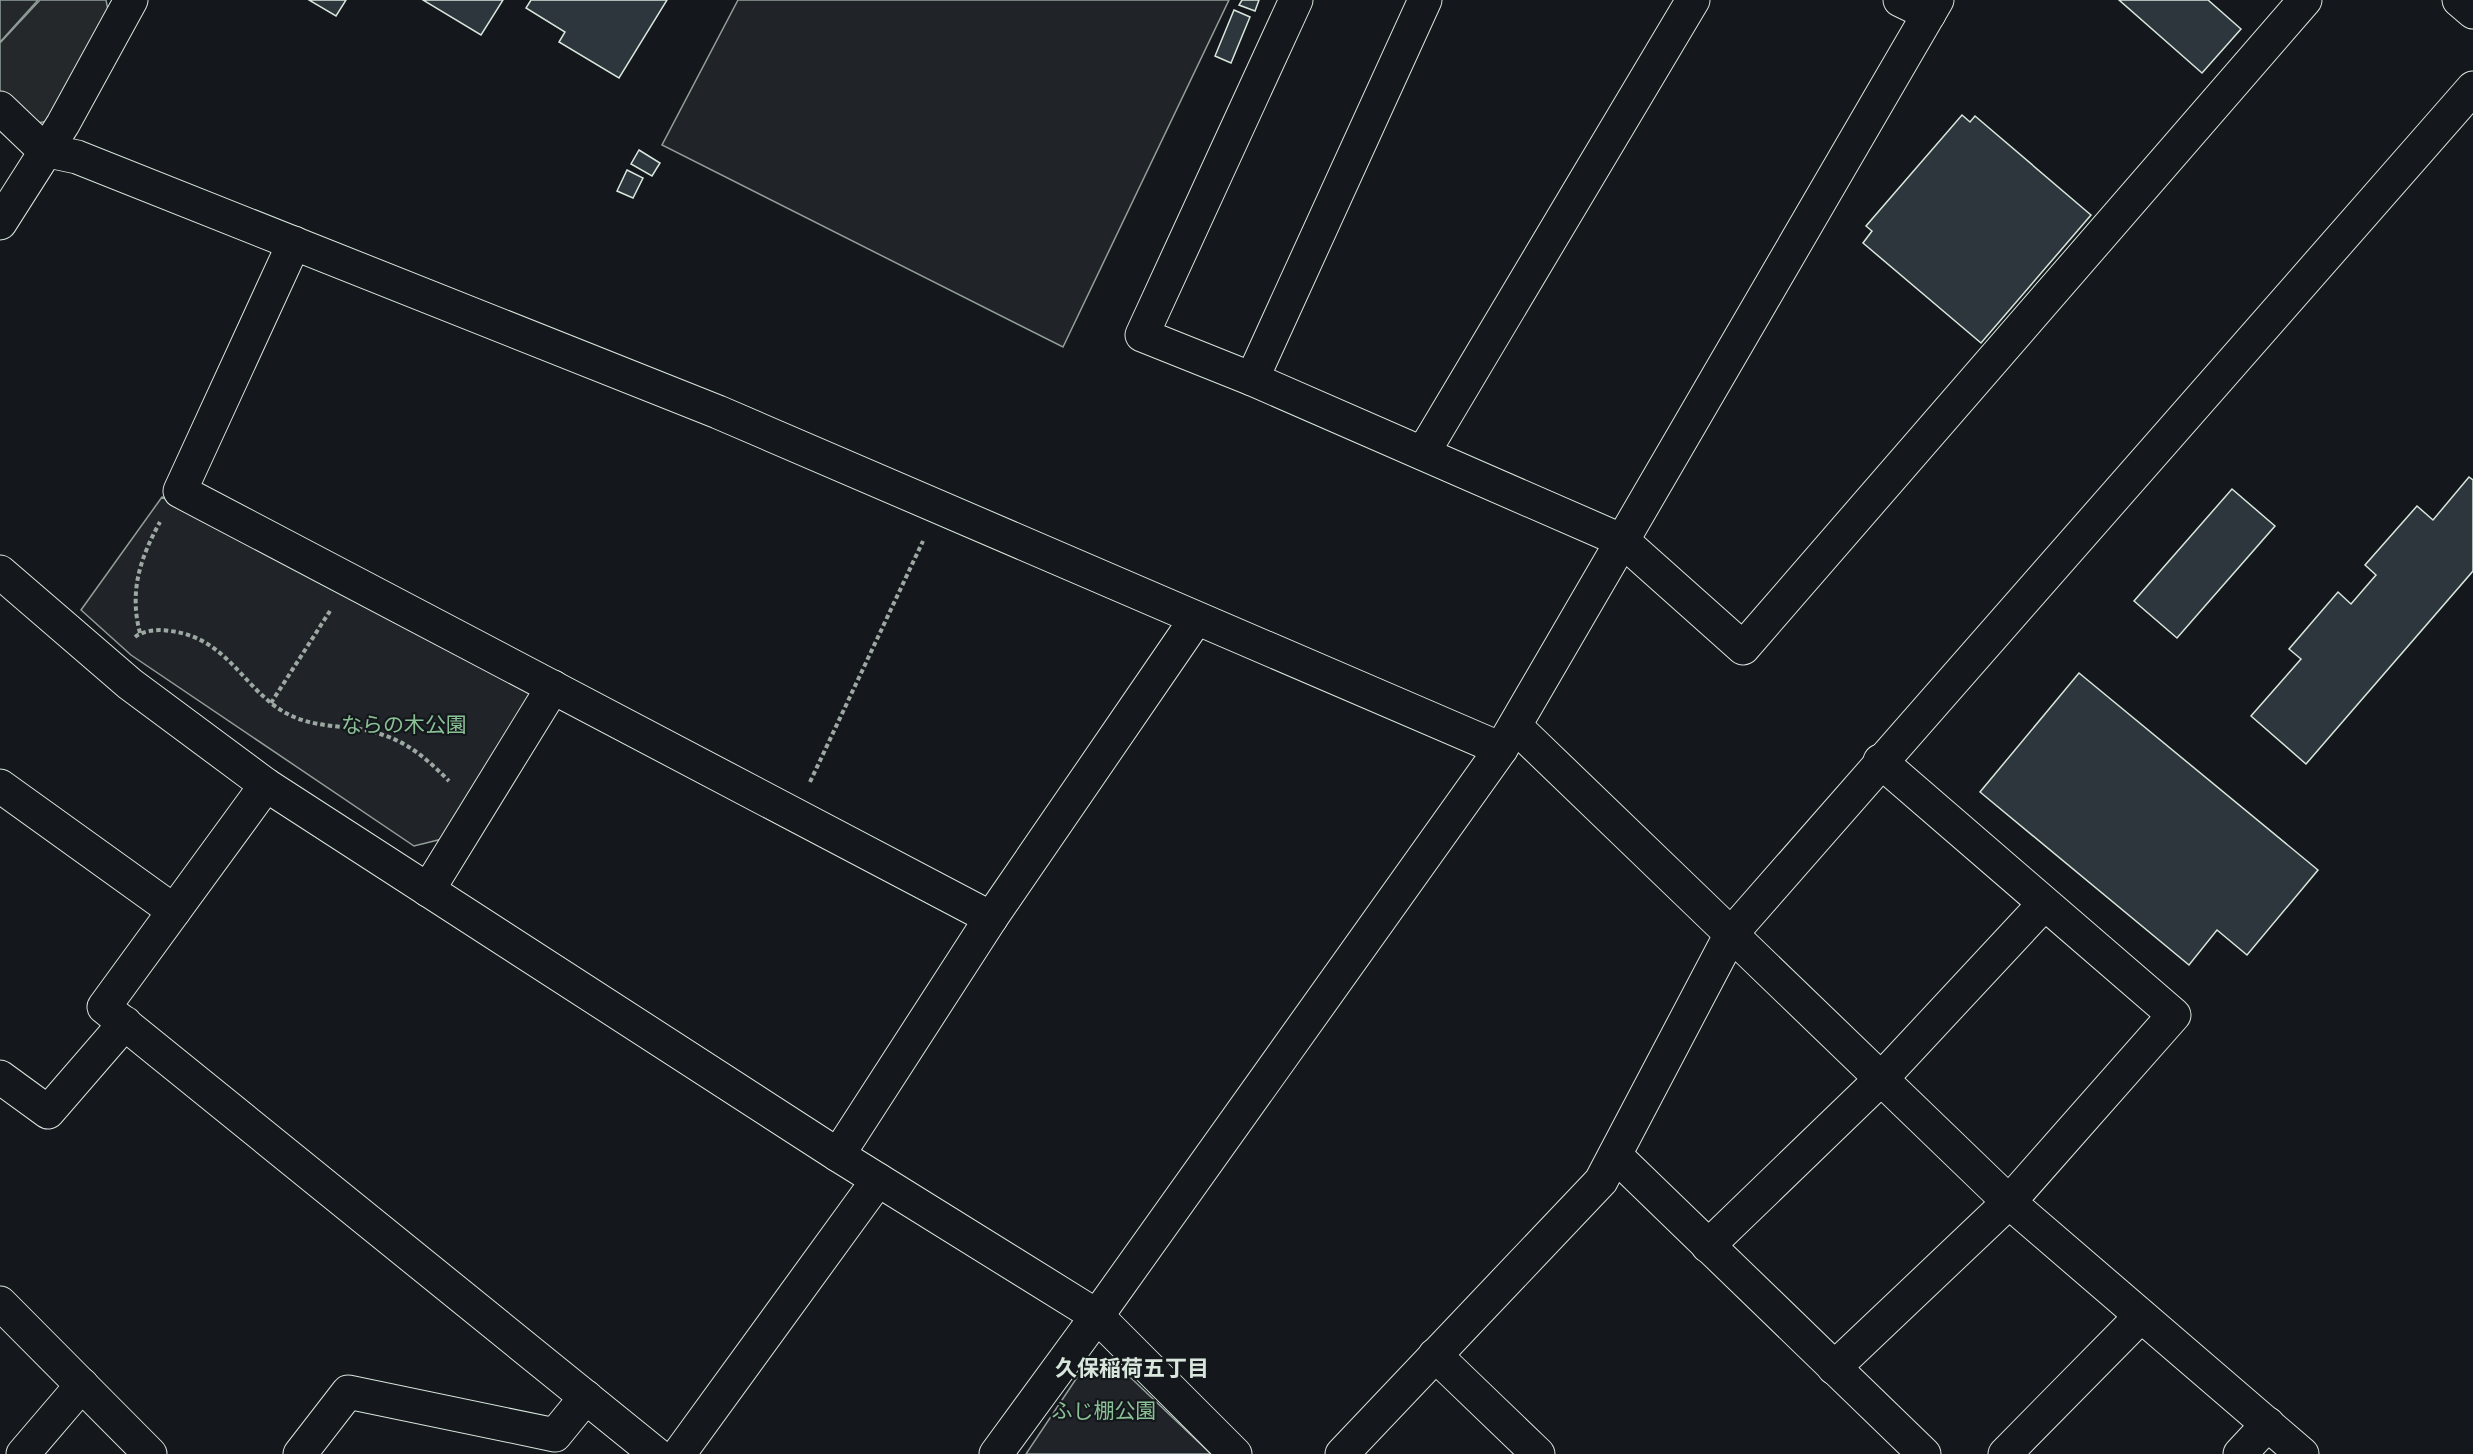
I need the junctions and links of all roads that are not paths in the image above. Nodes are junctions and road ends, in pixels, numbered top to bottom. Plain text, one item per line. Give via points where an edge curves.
1 (131, 0) edge
2 (1296, 0) edge
3 (1425, 0) edge
4 (1693, 0) edge
5 (1900, 0) edge
6 (2305, 0) edge
7 (2459, 0) edge
8 (1933, 7) edge
9 (2473, 12) edge
10 (2473, 88) edge
11 (0, 108) edge
12 (44, 150) junction
13 (0, 224) edge
14 (294, 243) junction
15 (1252, 379) junction
16 (1423, 453) junction
17 (1623, 541) junction
18 (0, 572) edge
19 (1196, 619) junction
20 (553, 687) junction
21 (1508, 737) junction
22 (1880, 761) junction
23 (266, 785) junction
24 (0, 786) edge
25 (428, 890) junction
26 (2044, 903) junction
27 (174, 911) junction
28 (991, 918) junction
29 (1731, 934) junction
30 (124, 1023) junction
31 (0, 1077) edge
32 (1881, 1079) junction
33 (838, 1155) junction
34 (1615, 1155) junction
35 (878, 1180) junction
36 (2009, 1202) junction
37 (1708, 1246) junction
38 (0, 1303) edge
39 (1097, 1316) junction
40 (2141, 1316) junction
41 (1435, 1355) junction
42 (1834, 1368) junction
43 (82, 1385) junction
44 (586, 1397) junction
45 (2268, 1424) junction
46 (23, 1454) edge
47 (150, 1454) edge
48 (300, 1454) edge
49 (656, 1454) edge
50 (679, 1454) edge
51 (996, 1454) edge
52 (1235, 1454) edge
53 (1342, 1454) edge
54 (1538, 1454) edge
55 (1924, 1454) edge
56 (2005, 1454) edge
57 (2240, 1454) edge
58 (2302, 1454) edge

1 - 12 street via 63,124
2 - 15 street via 1142,335
3 - 15 street
4 - 16 street
5 - 8 street
6 - 17 street via 1743,648
7 - 9 street
8 - 17 street
10 - 22 street
11 - 12 street
12 - 13 street
12 - 14 street via 77,157
14 - 19 street via 718,412
14 - 20 street via 180,491
15 - 16 street
16 - 17 street
17 - 21 street
18 - 23 street via 106,663
19 - 21 street
19 - 28 street
20 - 25 street
20 - 28 street
21 - 29 street
21 - 39 street
22 - 26 street
22 - 29 street
23 - 25 street
23 - 27 street
24 - 27 street
25 - 33 street
26 - 32 street
26 - 36 street via 2174,1015
27 - 30 street via 104,1007
28 - 33 street
29 - 32 street
29 - 34 street
30 - 31 street via 48,1112
30 - 44 street
32 - 36 street
32 - 37 street
33 - 35 street
34 - 37 street
34 - 41 street via 1601,1181
35 - 39 street
35 - 50 street
36 - 40 street
36 - 42 street
37 - 42 street
38 - 43 street
39 - 51 street
39 - 52 street
40 - 45 street
40 - 56 street
41 - 53 street
41 - 54 street
42 - 55 street
43 - 46 street
43 - 47 street
44 - 48 street via 555,1435 348,1392
44 - 49 street
45 - 57 street
45 - 58 street

